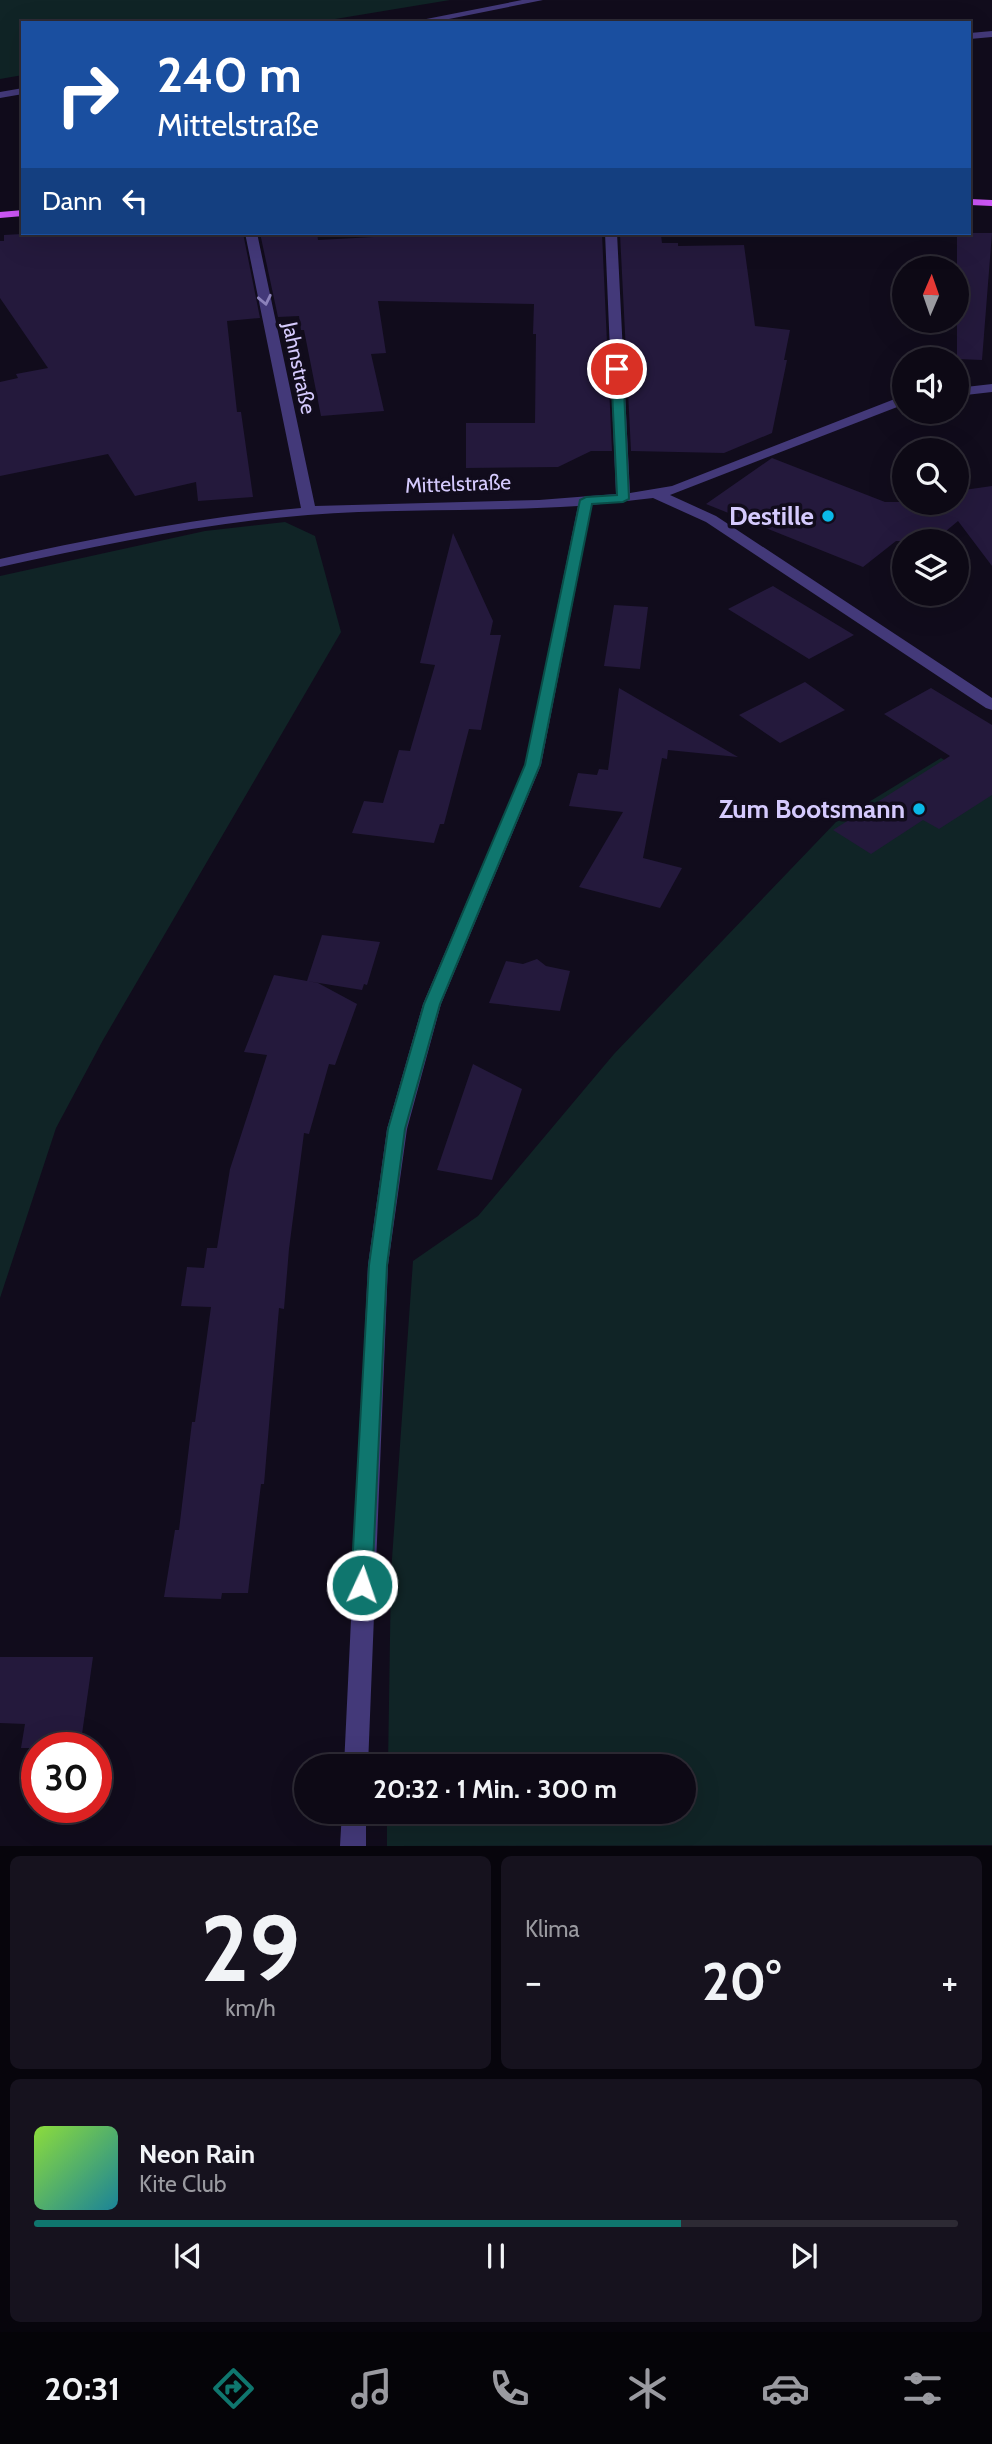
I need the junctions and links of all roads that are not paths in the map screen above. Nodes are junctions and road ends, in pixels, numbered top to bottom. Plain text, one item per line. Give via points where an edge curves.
1 (538, 0) edge
2 (422, 21) edge
3 (992, 34) edge
4 (971, 36) edge
5 (21, 91) edge
6 (0, 95) edge
7 (971, 202) edge
8 (992, 202) edge
9 (21, 214) edge
10 (0, 215) edge
11 (251, 235) edge
12 (611, 235) edge
13 (992, 388) edge
14 (969, 391) edge
15 (892, 404) edge
16 (656, 494) junction
17 (623, 499) junction
18 (586, 500) junction
19 (309, 511) junction
20 (0, 563) edge
21 (992, 705) edge
22 (356, 1754) edge
23 (354, 1824) edge
24 (353, 1846) edge

1 - 2 street
3 - 4 street
5 - 6 street
7 - 8 main road
9 - 10 main road
11 -> 19 street, Jahnstraße
12 - 17 street
13 - 14 street
15 - 16 street, Mittelstraße
16 - 17 street, Mittelstraße
16 - 21 street via 710,519
17 - 18 street, Mittelstraße
18 - 19 street, Mittelstraße
18 - 22 street via 533,765 432,1004 397,1129 378,1265
19 - 20 street, Mittelstraße via 179,526
23 - 24 street

